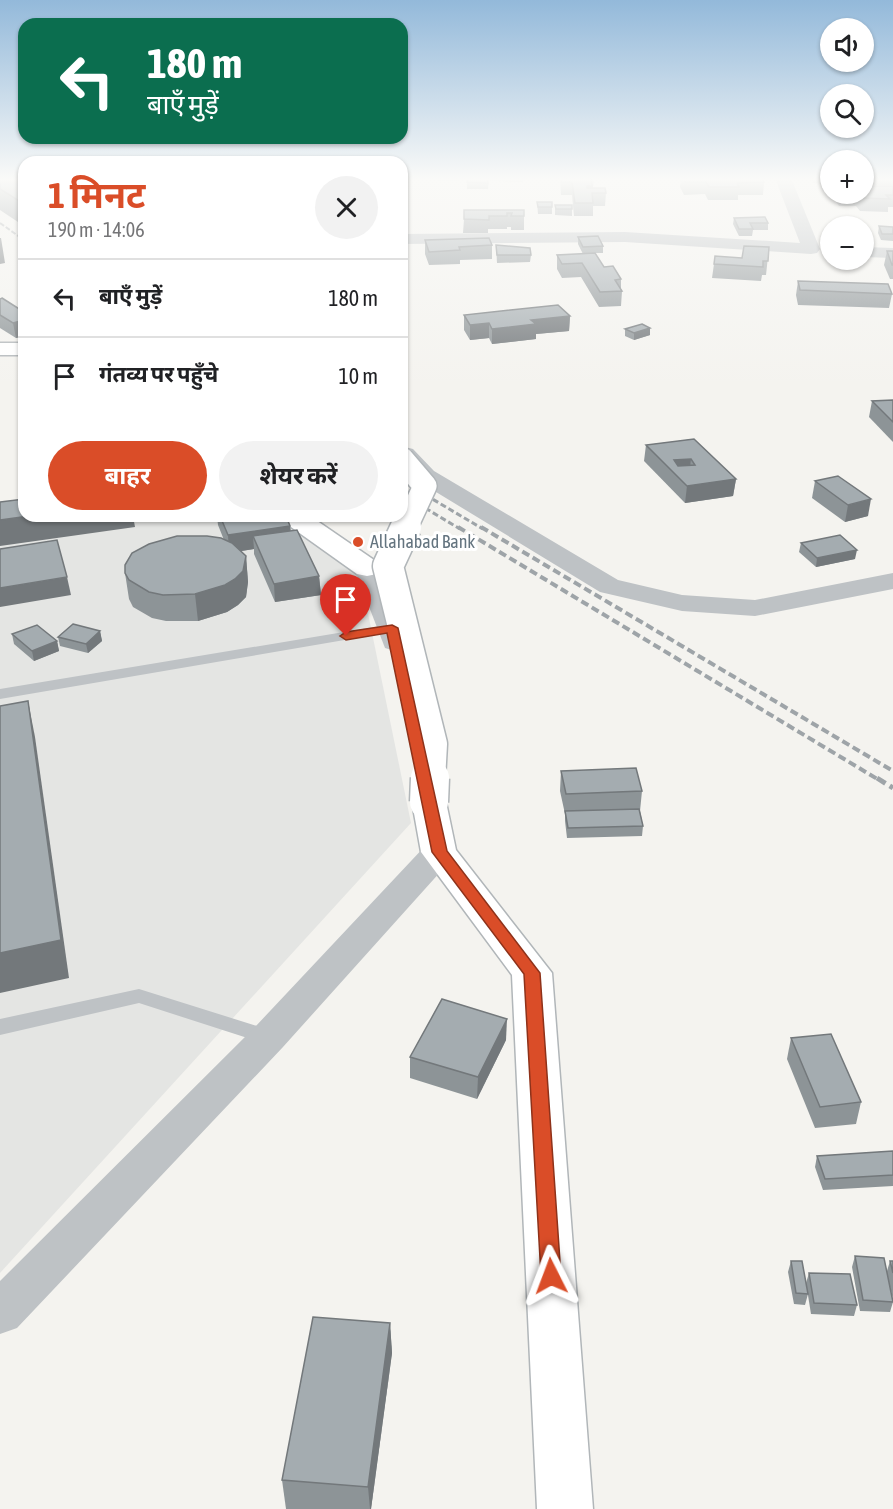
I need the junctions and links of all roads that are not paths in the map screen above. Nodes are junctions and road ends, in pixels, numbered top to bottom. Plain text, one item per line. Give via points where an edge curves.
1 (802, 248) edge
2 (811, 249) joint
3 (820, 249) edge
4 (874, 252) edge
5 (893, 253) edge
6 (0, 349) edge
7 (18, 349) edge
8 (408, 457) edge
9 (408, 466) edge
10 (302, 522) edge
11 (367, 568) joint
12 (893, 581) edge
13 (392, 628) junction
14 (0, 694) edge
15 (429, 802) junction
16 (439, 852) junction
17 (0, 1027) edge
18 (269, 1037) junction
19 (0, 1313) edge
20 (565, 1509) edge

1 - 2 street
2 - 3 street
4 - 5 street
6 - 7 street
8 - 12 street via 426,476 609,586 682,603 755,608
9 - 15 street, bridge via 425,486 388,566 432,744
10 - 11 street
11 - 13 street
13 - 14 lane
13 - 15 street
15 - 16 street
16 - 18 street
16 - 20 street via 532,973
17 - 18 lane via 139,996
18 - 19 street

